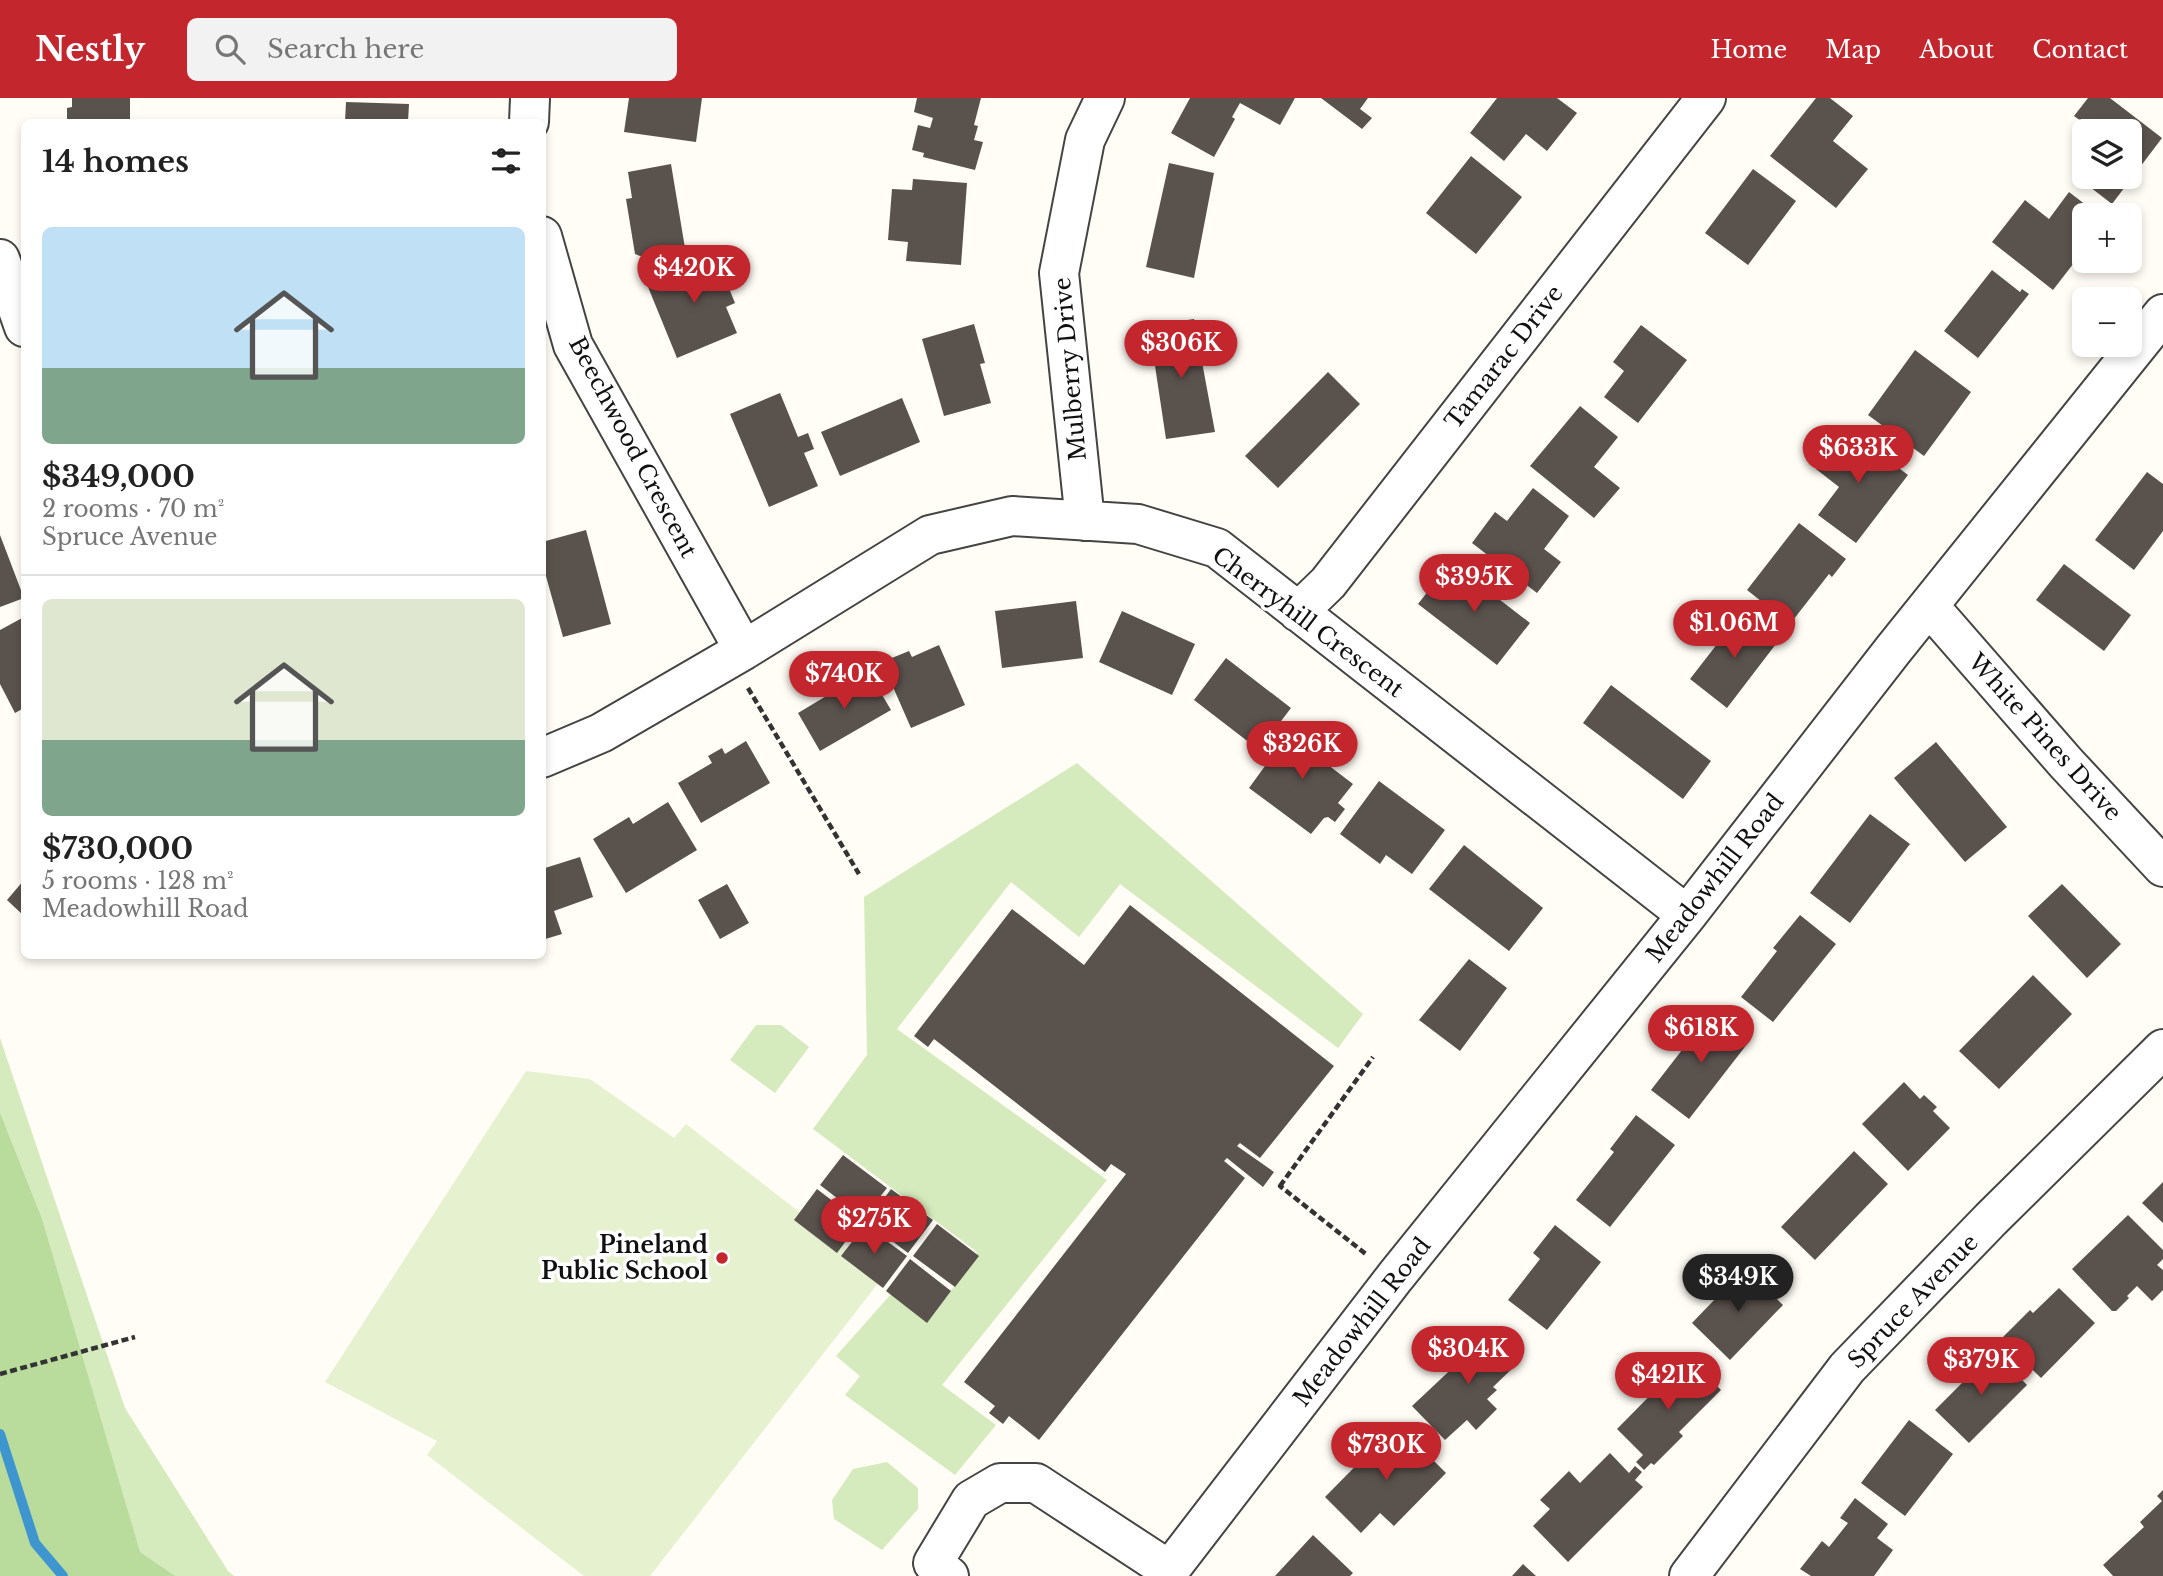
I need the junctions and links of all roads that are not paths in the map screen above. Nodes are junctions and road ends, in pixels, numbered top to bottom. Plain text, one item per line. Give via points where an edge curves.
1 (530, 98) edge
2 (1105, 98) edge
3 (1706, 98) edge
4 (529, 119) edge
5 (546, 250) edge
6 (0, 259) edge
7 (2163, 314) edge
8 (21, 318) edge
9 (1085, 521) junction
10 (1929, 606) junction
11 (1298, 612) junction
12 (737, 654) junction
13 (546, 756) edge
14 (2163, 867) edge
15 (1687, 915) junction
16 (2163, 1049) edge
17 (1167, 1573) edge
18 (949, 1576) edge
19 (1689, 1576) edge

1 - 4 street
2 - 9 street, Mulberry Drive via 1085,139 1059,273
3 - 11 street, Tamarac Drive via 1328,583
5 - 12 street, Beechwood Crescent via 573,345
6 - 8 street
7 - 10 street, Meadowhill Road
9 - 11 street, Cherryhill Crescent via 1138,524 1217,548
9 - 12 street, Cherryhill Crescent via 1013,516 930,535
10 - 14 street, White Pines Drive
10 - 15 street, Meadowhill Road
11 - 15 street, Cherryhill Crescent
12 - 13 street, Cherryhill Crescent via 601,733
15 - 17 street, Meadowhill Road via 1395,1277
16 - 19 street, Spruce Avenue via 1847,1368
17 - 18 street via 1036,1483 1000,1483 971,1500 933,1563

